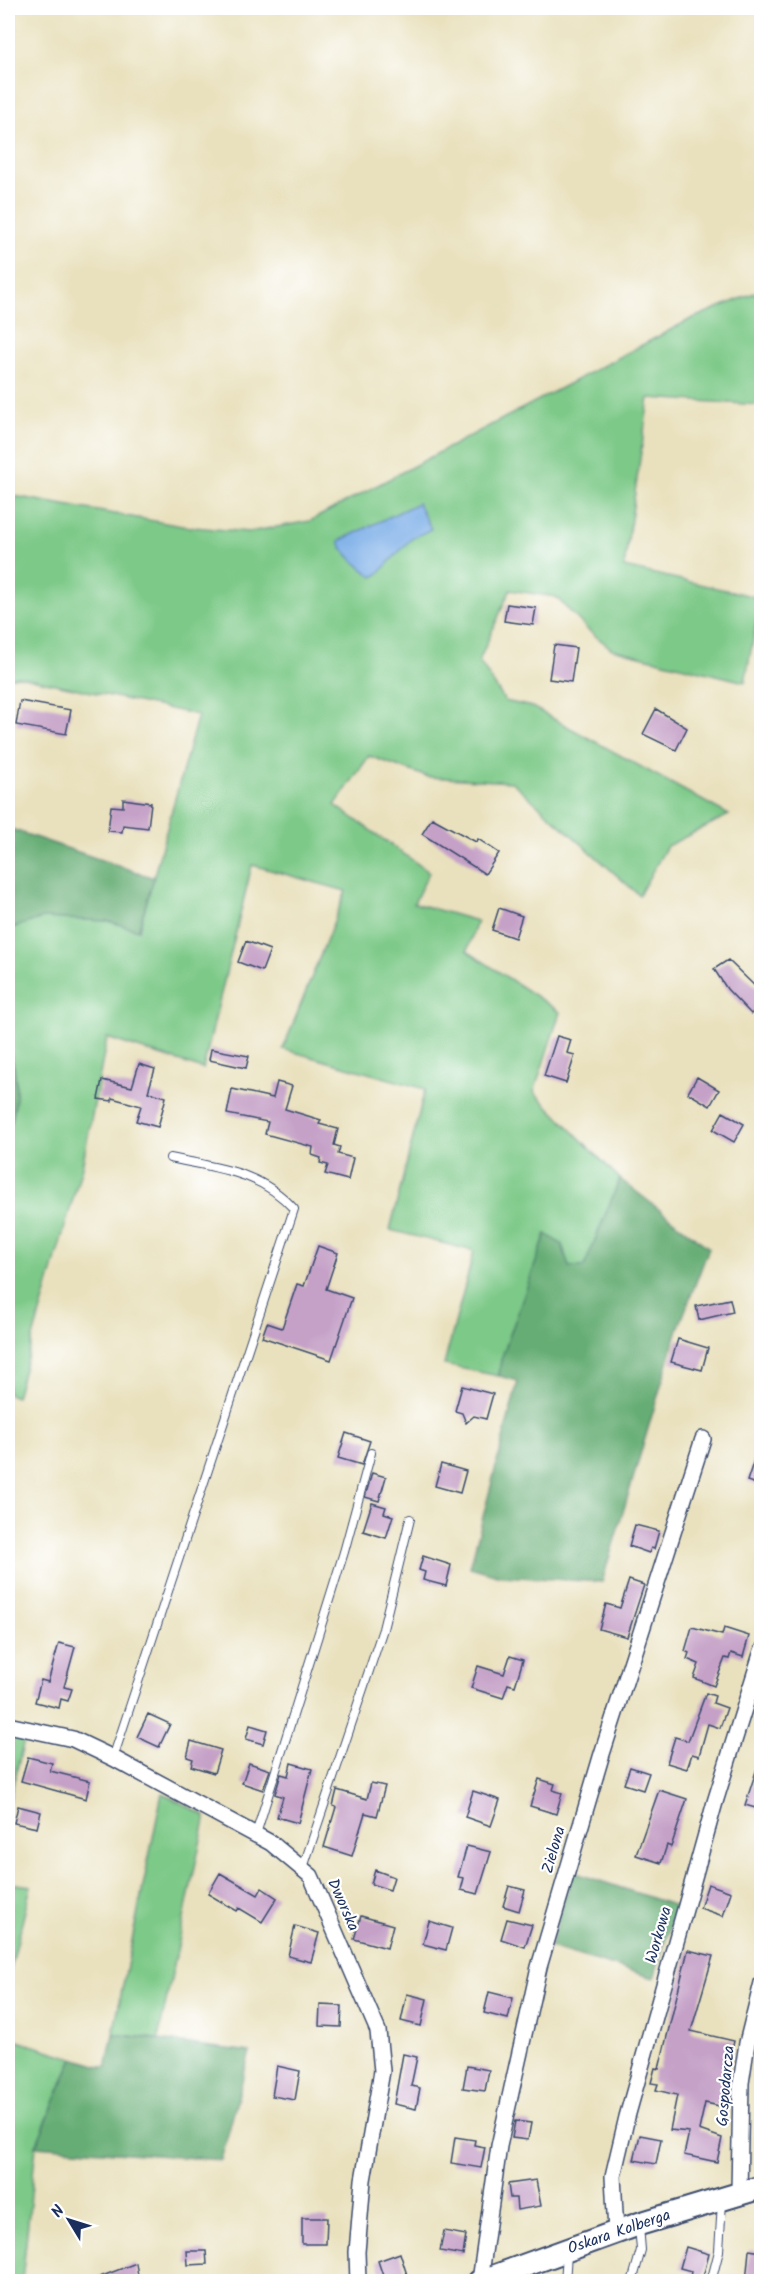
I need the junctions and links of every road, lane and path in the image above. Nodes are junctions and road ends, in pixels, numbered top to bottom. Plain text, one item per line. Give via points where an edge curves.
1 (170, 1158) dead end
2 (703, 1439) dead end
3 (371, 1453) dead end
4 (410, 1519) dead end
5 (762, 1651) edge
6 (8, 1725) edge
7 (113, 1758) junction
8 (256, 1834) junction
9 (303, 1868) junction
10 (762, 1983) edge
11 (762, 2187) edge
12 (730, 2195) junction
13 (639, 2224) junction
14 (616, 2232) junction
15 (566, 2250) junction
16 (480, 2281) edge
17 (358, 2282) edge
18 (565, 2282) edge
19 (632, 2282) edge
20 (711, 2282) edge

1 - 7 lane via 236,1172 279,1192 294,1209
2 - 16 street, Zielona via 538,1967 499,2146
3 - 8 lane
4 - 9 lane via 383,1629
5 - 14 street, Workowa via 627,2117 613,2176
6 - 7 street, Dworska via 73,1739
7 - 8 street, Dworska
8 - 9 street, Dworska
9 - 17 street, Dworska via 311,1876 378,2031 382,2071 363,2180
10 - 12 street, Gospodarcza via 747,2043
11 - 12 main road, Oskara Kolberga
12 - 13 main road, Oskara Kolberga
12 - 20 lane
13 - 14 main road, Oskara Kolberga
13 - 19 lane via 641,2250
14 - 15 main road, Oskara Kolberga
15 - 16 main road, Oskara Kolberga
15 - 18 lane

